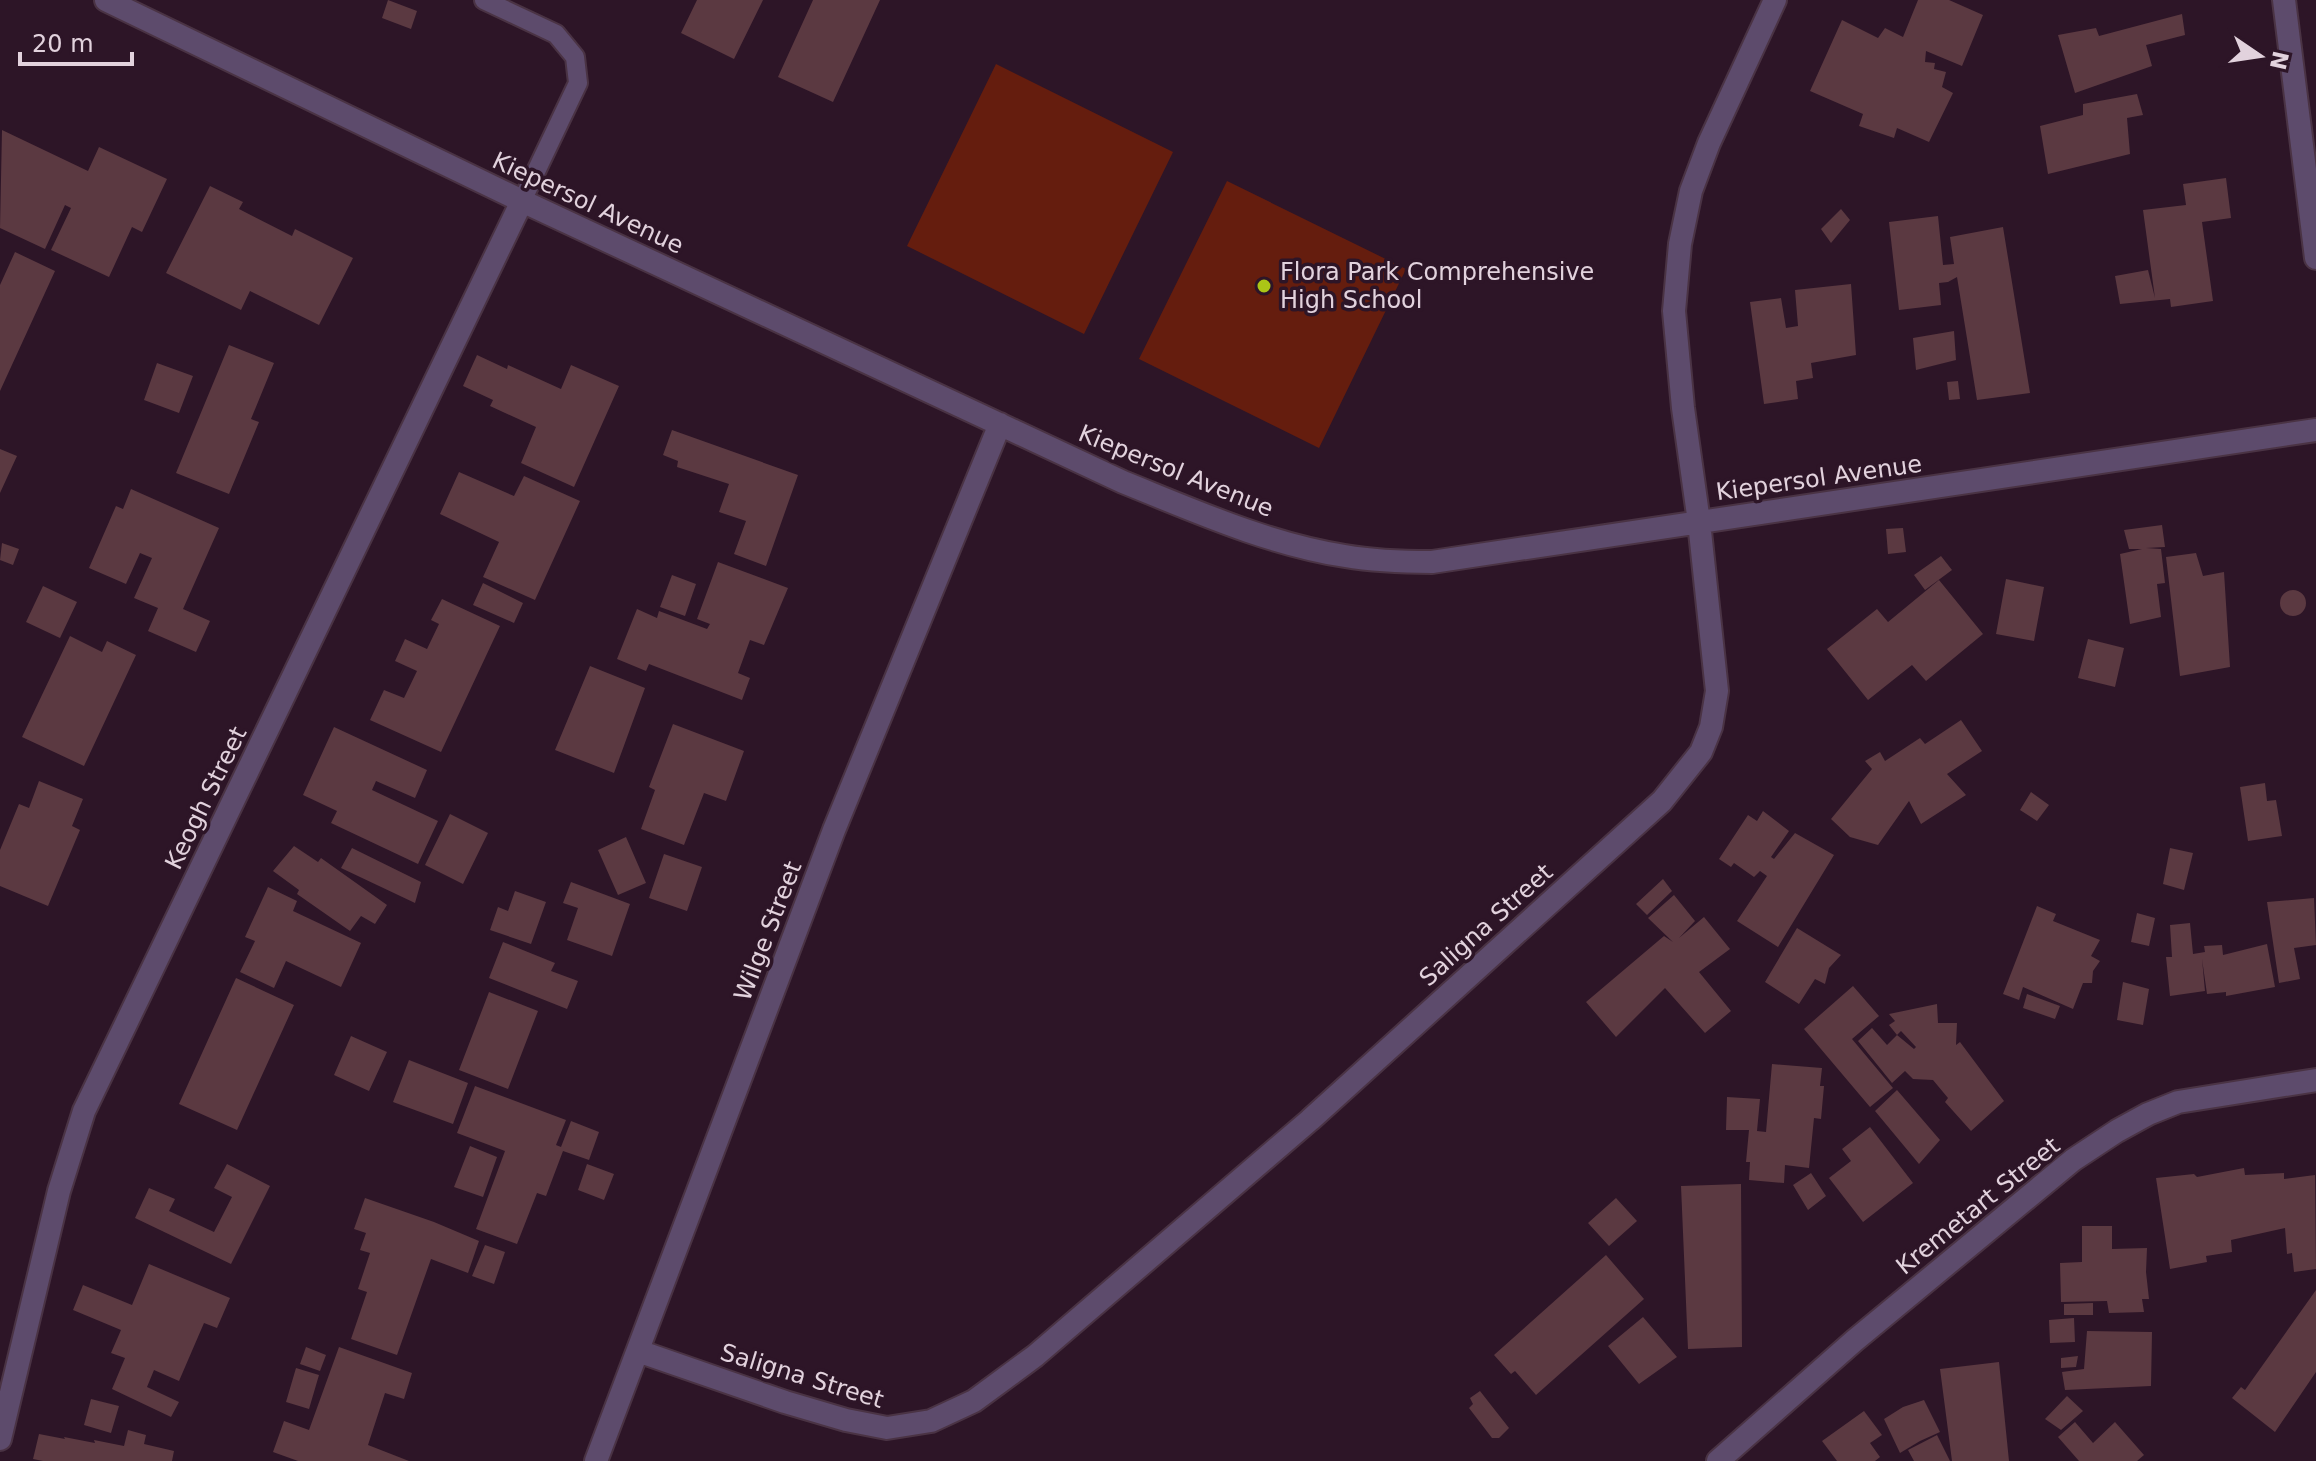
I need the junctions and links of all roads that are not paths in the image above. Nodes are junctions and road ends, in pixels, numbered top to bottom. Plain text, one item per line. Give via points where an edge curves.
1 (106, 0) edge
2 (484, 0) edge
3 (1775, 0) edge
4 (2284, 0) edge
5 (522, 201) junction
6 (2316, 258) edge
7 (1000, 424) junction
8 (2316, 430) edge
9 (1699, 522) junction
10 (2316, 1080) edge
11 (638, 1351) junction
12 (0, 1439) edge
13 (596, 1461) edge
14 (1718, 1461) edge

1 - 5 street, Kiepersol Avenue
2 - 5 lane via 556,34 575,57 578,83
3 - 9 street, Saligna Street via 1709,143 1691,191 1680,244 1674,311
4 - 6 street
5 - 7 street, Kiepersol Avenue
5 - 12 street, Keogh Street via 84,1111 59,1191
7 - 9 street, Kiepersol Avenue via 1223,522 1343,556 1432,562
7 - 11 street, Wilge Street via 834,830
8 - 9 street, Kiepersol Avenue
9 - 11 street, Saligna Street via 1717,691 1701,752 1662,801 1298,1130 1035,1356 974,1401 931,1421 887,1428 785,1402
10 - 14 street, Kremetart Street via 2178,1102 2117,1131 2073,1160 1854,1341
11 - 13 street, Wilge Street

